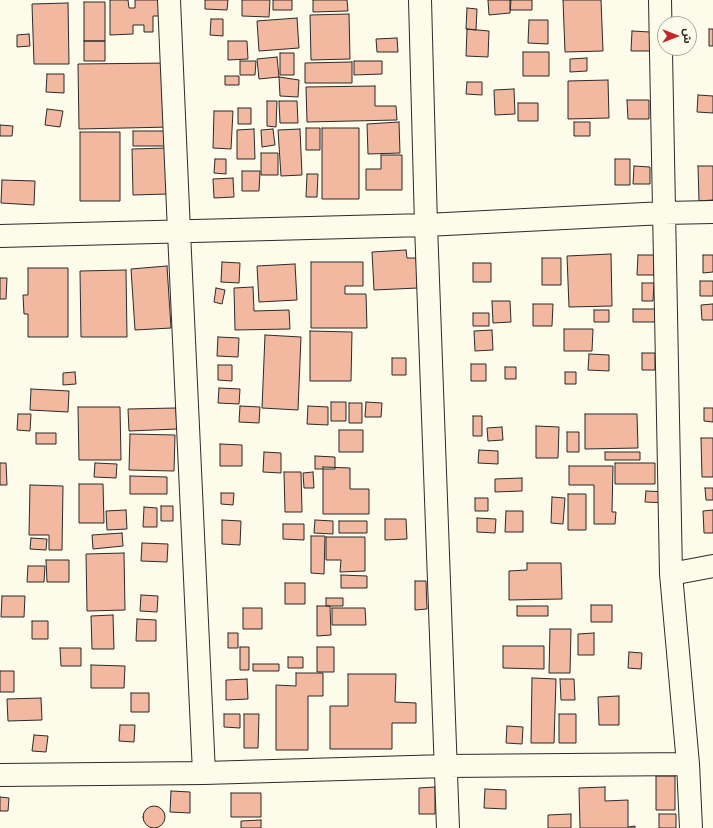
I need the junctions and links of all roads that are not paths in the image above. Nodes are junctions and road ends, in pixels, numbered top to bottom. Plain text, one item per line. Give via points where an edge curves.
1 (169, 0) edge
2 (420, 0) edge
3 (660, 0) edge
4 (713, 212) edge
5 (664, 213) junction
6 (426, 225) junction
7 (179, 232) junction
8 (0, 236) edge
9 (713, 566) edge
10 (671, 574) junction
11 (688, 764) junction
12 (446, 766) junction
13 (204, 773) junction
14 (0, 775) edge
15 (448, 828) edge
16 (692, 828) edge

1 - 7 street
2 - 6 street
3 - 5 street
4 - 5 street
5 - 6 street
5 - 10 street
6 - 7 street
6 - 12 street
7 - 8 street
7 - 13 street
9 - 10 street
10 - 11 street
11 - 12 street
11 - 16 street
12 - 13 street
12 - 15 street
13 - 14 street

